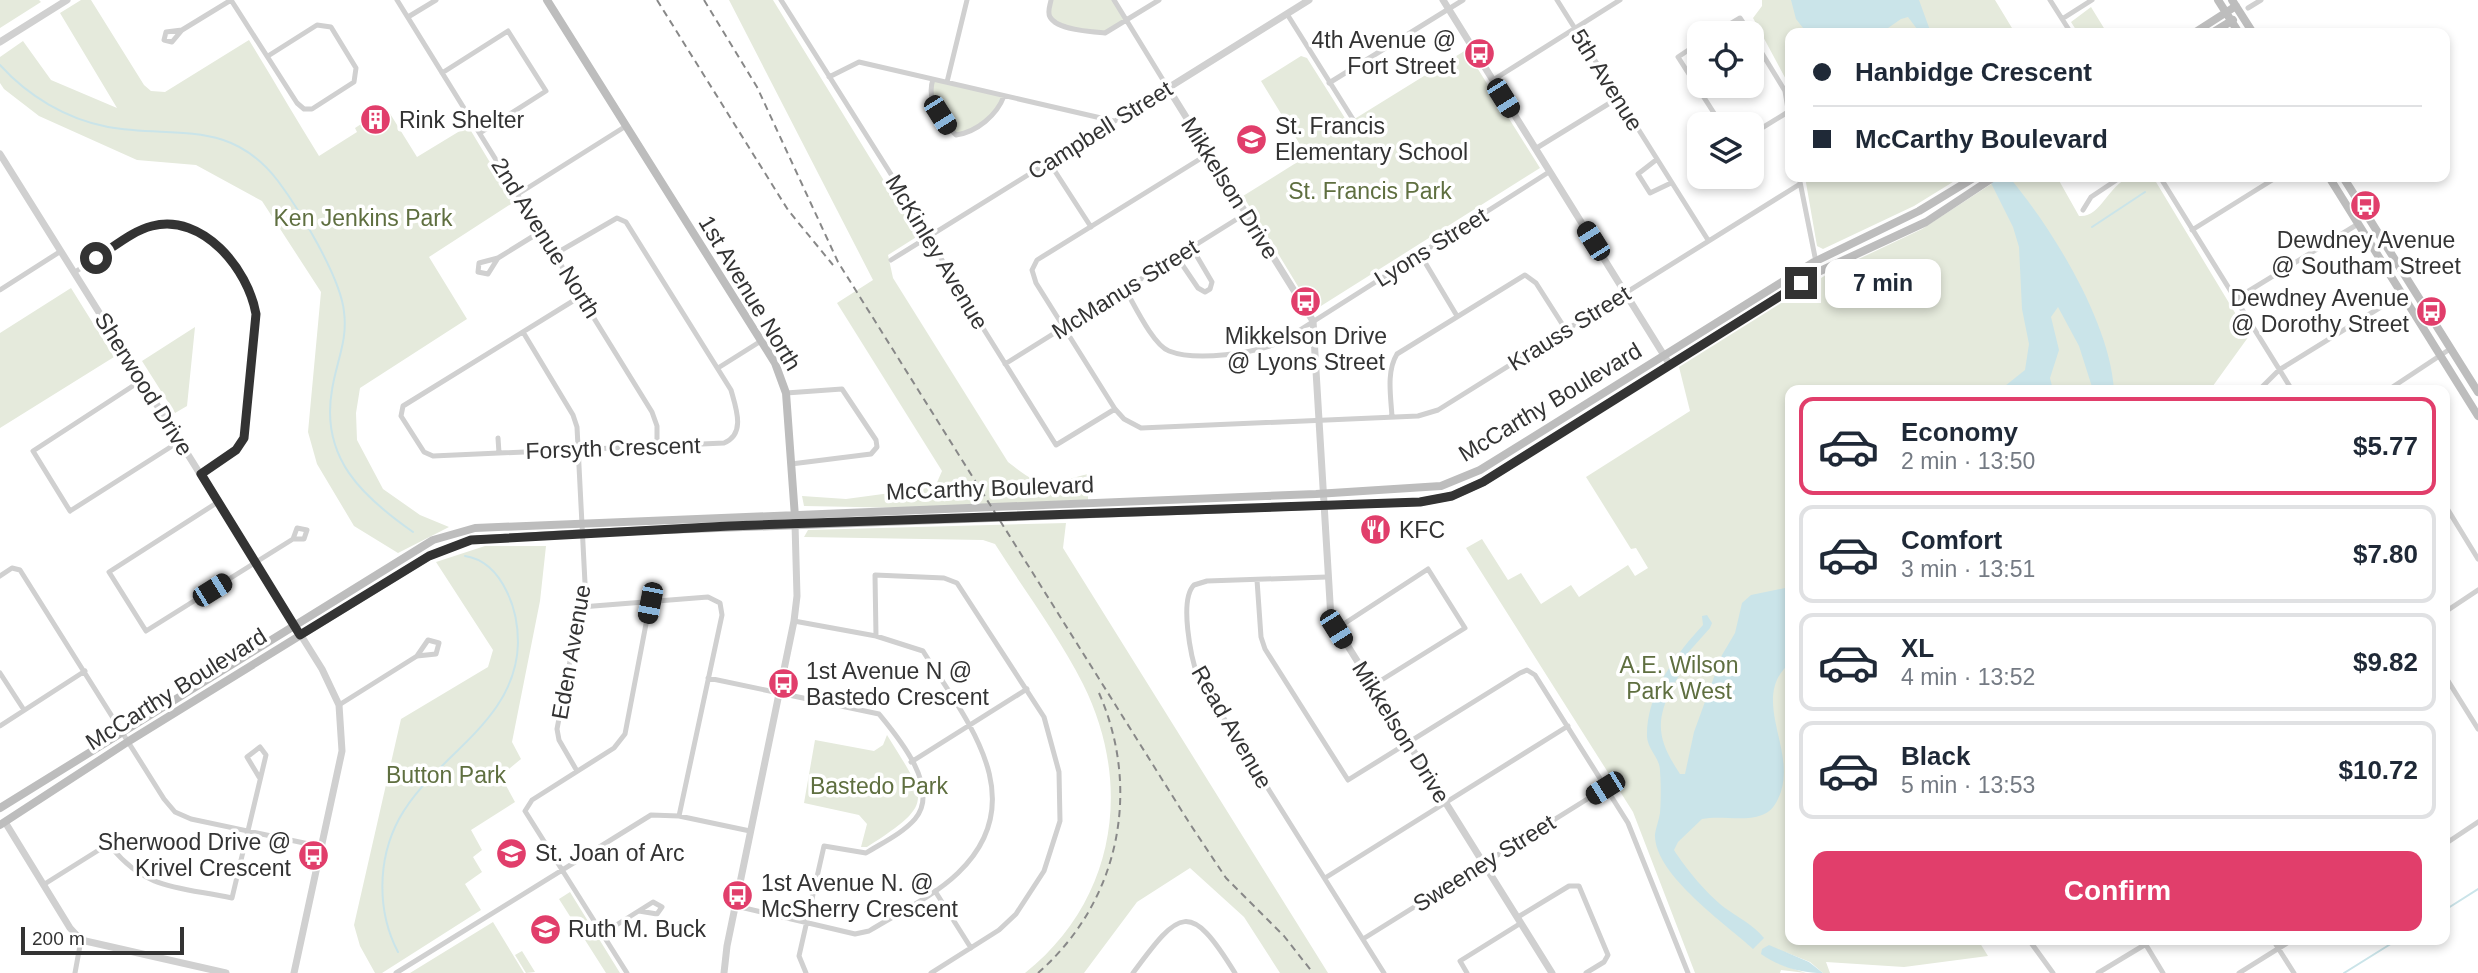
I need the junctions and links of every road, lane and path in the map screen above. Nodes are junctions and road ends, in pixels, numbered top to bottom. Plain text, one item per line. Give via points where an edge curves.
1 (67, 0) edge
2 (231, 0) edge
3 (397, 0) edge
4 (436, 0) edge
5 (547, 0) edge
6 (781, 0) edge
7 (967, 0) edge
8 (1051, 0) edge
9 (1114, 0) edge
10 (1159, 0) edge
11 (1309, 0) edge
12 (1443, 0) edge
13 (1463, 0) edge
14 (1557, 0) edge
15 (1619, 0) edge
16 (2050, 0) edge
17 (2092, 0) edge
18 (2218, 0) edge
19 (2260, 0) edge
20 (2234, 3) edge
21 (2248, 8) dead end
22 (1448, 9) junction
23 (2226, 13) junction
24 (1287, 14) junction
25 (2241, 15) junction
26 (408, 18) junction
27 (2062, 19) junction
28 (1126, 20) junction
29 (2231, 21) junction
30 (2068, 28) edge
31 (2202, 28) edge
32 (2220, 28) edge
33 (2236, 28) edge
34 (2250, 28) edge
35 (1575, 29) junction
36 (182, 30) dead end
37 (0, 42) edge
38 (1687, 51) edge
39 (268, 56) junction
40 (1764, 56) edge
41 (1687, 71) edge
42 (443, 73) junction
43 (829, 77) junction
44 (933, 79) junction
45 (1493, 80) junction
46 (947, 82) junction
47 (1329, 83) junction
48 (1168, 88) junction
49 (1785, 91) edge
50 (1004, 96) junction
51 (1618, 98) junction
52 (1785, 114) edge
53 (1114, 121) junction
54 (626, 125) junction
55 (1764, 127) edge
56 (1361, 132) dead end
57 (480, 133) junction
58 (1535, 149) junction
59 (0, 154) edge
60 (1208, 154) junction
61 (1656, 160) junction
62 (1049, 163) junction
63 (1549, 172) junction
64 (1797, 182) edge
65 (1800, 182) edge
66 (1967, 182) edge
67 (1986, 182) edge
68 (2114, 182) edge
69 (2163, 182) edge
70 (2269, 182) edge
71 (2332, 182) edge
72 (2346, 182) edge
73 (1671, 183) junction
74 (518, 194) junction
75 (2083, 210) dead end
76 (1245, 214) junction
77 (2358, 224) junction
78 (1091, 227) junction
79 (2192, 230) junction
80 (540, 232) junction
81 (930, 236) junction
82 (1708, 240) junction
83 (1192, 248) junction
84 (61, 251) junction
85 (555, 254) junction
86 (1420, 254) junction
87 (1177, 257) junction
88 (498, 258) dead end
89 (891, 260) dead end
90 (1814, 262) junction
91 (75, 272) junction
92 (1818, 272) junction
93 (1125, 289) junction
94 (0, 290) edge
95 (1626, 293) junction
96 (2402, 294) junction
97 (581, 296) junction
98 (2234, 300) junction
99 (1457, 316) junction
100 (1313, 321) junction
101 (1064, 327) junction
102 (1566, 330) junction
103 (523, 332) junction
104 (761, 341) junction
105 (2450, 349) junction
106 (2440, 355) junction
107 (1664, 356) junction
108 (1004, 364) junction
109 (1670, 365) junction
110 (718, 368) junction
111 (2279, 370) junction
112 (142, 380) junction
113 (2264, 385) edge
114 (2289, 385) edge
115 (2395, 385) edge
116 (2478, 392) edge
117 (786, 393) junction
118 (1115, 409) junction
119 (2478, 416) edge
120 (1392, 417) junction
121 (1322, 421) junction
122 (498, 438) dead end
123 (180, 440) junction
124 (657, 446) junction
125 (579, 449) junction
126 (499, 453) junction
127 (792, 464) junction
128 (201, 474) junction
129 (1325, 494) junction
130 (218, 502) junction
131 (1325, 505) junction
132 (2450, 513) edge
133 (795, 519) junction
134 (583, 522) junction
135 (584, 533) junction
136 (293, 539) dead end
137 (2478, 559) edge
138 (256, 562) junction
139 (0, 576) edge
140 (1327, 577) junction
141 (1257, 580) junction
142 (2478, 590) edge
143 (650, 603) junction
144 (581, 607) junction
145 (2450, 609) edge
146 (794, 621) junction
147 (294, 625) junction
148 (1336, 629) junction
149 (300, 635) junction
150 (876, 636) junction
151 (417, 656) dead end
152 (85, 671) junction
153 (0, 673) edge
154 (708, 678) junction
155 (2450, 684) edge
156 (1372, 686) junction
157 (1027, 689) junction
158 (780, 693) junction
159 (339, 705) junction
160 (24, 710) junction
161 (969, 725) junction
162 (0, 726) edge
163 (1568, 726) junction
164 (2478, 729) edge
165 (123, 731) junction
166 (129, 741) junction
167 (1407, 744) junction
168 (911, 762) junction
169 (577, 771) junction
170 (260, 777) junction
171 (1605, 788) junction
172 (1445, 803) junction
173 (0, 808) edge
174 (679, 816) junction
175 (2, 820) edge
176 (2478, 822) edge
177 (750, 831) junction
178 (247, 832) junction
179 (2450, 841) edge
180 (323, 847) junction
181 (1484, 863) junction
182 (562, 869) junction
183 (1325, 877) junction
184 (43, 886) junction
185 (935, 891) junction
186 (736, 906) junction
187 (639, 911) dead end
188 (1519, 920) junction
189 (806, 922) junction
190 (602, 934) junction
191 (1363, 939) junction
192 (81, 940) junction
193 (2033, 945) edge
194 (2140, 945) edge
195 (2146, 945) edge
196 (2276, 945) edge
197 (2283, 945) edge
198 (971, 948) junction
199 (2278, 948) junction
200 (216, 972) edge
201 (75, 973) edge
202 (226, 973) edge
203 (294, 973) edge
204 (396, 973) edge
205 (627, 973) edge
206 (724, 973) edge
207 (806, 973) edge
208 (931, 973) edge
209 (1133, 973) edge
210 (1235, 973) edge
211 (1384, 973) edge
212 (1467, 973) edge
213 (1552, 973) edge
214 (1587, 973) edge
215 (1688, 973) edge
216 (2053, 973) edge
217 (2098, 973) edge
218 (2163, 973) edge
219 (2239, 973) edge
220 (2294, 973) edge

1 - 37 street
2 - 36 street
2 - 39 street
3 - 26 street, 2nd Avenue North
4 - 26 street
5 - 54 main road, 1st Avenue North
6 - 43 street, McKinley Avenue
7 - 46 street
8 - 28 street via 1048,13 1058,24 1105,33
9 - 28 street
10 - 28 street
11 - 24 street, Campbell Street
12 - 22 street
13 - 22 street
14 - 35 street, 5th Avenue
15 - 35 street
16 - 27 street
17 - 27 street
18 - 23 main road
19 - 21 street
20 - 23 main road
20 - 25 main road
22 - 45 street
22 - 47 street
23 - 29 main road
23 - 31 main road
24 - 47 street
24 - 48 street, Campbell Street
25 - 29 main road
25 - 34 main road
26 - 42 street, 2nd Avenue North
27 - 30 street
28 - 48 street
29 - 32 main road
29 - 33 main road
35 - 45 street
35 - 51 street, 5th Avenue
38 - 41 street via 1678,57
39 - 39 street via 317,24 331,27 356,68 354,82 304,110
40 - 49 street
42 - 57 street, 2nd Avenue North
42 - 57 street via 508,31 521,51 545,91
43 - 44 street via 859,62
43 - 81 street, McKinley Avenue
44 - 46 street
44 - 50 street via 932,102 956,135 965,134 999,110
45 - 58 street
46 - 50 street
47 - 56 street
48 - 53 street, Campbell Street
48 - 60 street, Mikkelson Drive
50 - 53 street
51 - 58 street
51 - 61 street, 5th Avenue
52 - 55 street
53 - 62 street, Campbell Street
54 - 74 street
54 - 104 main road, 1st Avenue North
57 - 74 street, 2nd Avenue North
58 - 63 street
59 - 84 street, Sherwood Drive
60 - 76 street, Mikkelson Drive
60 - 78 street
61 - 73 street, 5th Avenue
61 - 73 street via 1638,174 1642,185 1650,193
62 - 78 street
62 - 81 street, Campbell Street
63 - 86 street, Lyons Street
63 - 95 street
64 - 82 street, Krauss Street
65 - 90 street
66 - 90 main road, McCarthy Boulevard via 1919,211
67 - 92 main road, McCarthy Boulevard via 1926,222
68 - 75 street via 2091,197
69 - 79 street
70 - 79 street
71 - 77 main road
72 - 105 main road
73 - 82 street, 5th Avenue
74 - 80 street, 2nd Avenue North
76 - 83 street, McManus Street
76 - 100 street, Mikkelson Drive
77 - 96 main road
77 - 98 street
78 - 101 street via 1037,260 1032,270
79 - 98 street
80 - 85 street, 2nd Avenue North
80 - 88 street
81 - 89 street, Campbell Street
81 - 108 street, McKinley Avenue
82 - 95 street, Krauss Street
83 - 87 street, McManus Street
83 - 87 street via 1212,282 1205,292
84 - 91 street, Sherwood Drive
84 - 94 street
85 - 97 street, 2nd Avenue North
85 - 110 street, Forsyth Crescent via 617,218 626,222
86 - 99 street
86 - 100 street, Lyons Street
87 - 93 street, McManus Street
90 - 92 street
90 - 107 main road, McCarthy Boulevard
91 - 112 street, Sherwood Drive
91 - 128 street via 139,230 162,224 201,233 230,262 253,300 256,314 244,438 236,450
92 - 109 main road, McCarthy Boulevard
93 - 100 street, Lyons Street via 1155,340 1168,351 1257,352
93 - 101 street, McManus Street
95 - 102 street, Krauss Street
95 - 107 street
96 - 106 main road
96 - 111 street
97 - 103 street, Forsyth Crescent
97 - 124 street, 2nd Avenue North via 652,412
98 - 111 street
99 - 102 street via 1525,275 1536,283
99 - 120 street via 1397,354 1391,371
100 - 121 street, Mikkelson Drive
101 - 108 street, McManus Street
101 - 118 street
102 - 120 street, Krauss Street via 1438,410
103 - 125 street, Eden Avenue via 573,415
103 - 126 street, Forsyth Crescent via 403,406 401,416 424,452 433,456
104 - 110 street
104 - 117 main road, 1st Avenue North
105 - 106 street
105 - 116 main road
106 - 115 street
106 - 119 main road
107 - 109 street
107 - 129 main road, McCarthy Boulevard via 1480,470 1441,486
108 - 118 street, McKinley Avenue via 1056,445
109 - 131 main road, McCarthy Boulevard via 1483,482 1452,496 1420,502
110 - 124 street, Forsyth Crescent via 737,411 733,440
111 - 113 street
111 - 114 street
112 - 123 street, Sherwood Drive
112 - 123 street via 33,451 64,501 71,511
117 - 127 main road, 1st Avenue North
117 - 127 street via 842,389 877,447 871,454
118 - 121 street, Krauss Street via 1141,428 1158,429
120 - 121 street, Krauss Street
121 - 129 street, Mikkelson Drive
122 - 126 street
123 - 128 street, Sherwood Drive
124 - 125 street, Forsyth Crescent
125 - 126 street, Forsyth Crescent
125 - 134 street, Eden Avenue
127 - 133 main road, 1st Avenue North
128 - 130 street, Sherwood Drive
129 - 131 street, Mikkelson Drive
129 - 133 main road, McCarthy Boulevard
130 - 138 street, Sherwood Drive
130 - 138 street via 109,572 146,631
131 - 133 main road, McCarthy Boulevard
131 - 140 street, Mikkelson Drive
132 - 137 street
133 - 134 main road, McCarthy Boulevard
133 - 135 main road, McCarthy Boulevard
133 - 146 street, 1st Avenue North
134 - 135 street, Eden Avenue
134 - 147 main road, McCarthy Boulevard via 475,528 442,536
135 - 144 street, Eden Avenue
135 - 149 main road, McCarthy Boulevard via 471,540 449,546
136 - 138 street
138 - 147 street, Sherwood Drive
139 - 152 street via 12,568 20,570
140 - 141 street, Read Avenue
140 - 148 street, Mikkelson Drive
141 - 167 street via 1265,649 1348,780
141 - 183 street, Read Avenue via 1200,582 1188,590 1191,656 1198,677
142 - 145 street
143 - 144 street
143 - 154 street via 708,597 720,603 722,615
143 - 169 street via 625,734 614,748
144 - 169 street, Eden Avenue via 557,729
146 - 150 street
146 - 158 street, 1st Avenue North
147 - 149 street, Sherwood Drive
147 - 165 main road, McCarthy Boulevard
148 - 156 street, Mikkelson Drive
148 - 156 street via 1428,569 1465,628
149 - 159 street, Sherwood Drive
149 - 166 main road, McCarthy Boulevard
150 - 157 street via 874,575 944,578 967,594
150 - 161 street via 923,650
151 - 159 street
152 - 160 street
152 - 165 street
153 - 160 street
154 - 158 street
154 - 174 street
155 - 164 street
156 - 167 street, Mikkelson Drive
157 - 161 street
157 - 198 street via 1044,717 1057,760 1062,797 1056,839 1044,871 1024,903 999,930
158 - 168 street via 879,714
158 - 177 street, 1st Avenue North
159 - 180 street, Sherwood Drive via 342,751
160 - 162 street
161 - 168 street
161 - 185 street via 991,771 991,814 975,855
163 - 167 street via 1535,675 1527,670
163 - 171 street
163 - 172 street
165 - 166 street
165 - 173 main road, McCarthy Boulevard
166 - 175 main road, McCarthy Boulevard
166 - 178 street via 175,812
167 - 172 street, Mikkelson Drive
168 - 189 street via 923,784 922,809 903,829 866,853 824,846
169 - 182 street via 532,800 525,811
170 - 170 street via 266,755 260,747 247,757
170 - 178 street
171 - 181 street, Sweeney Street
171 - 215 street via 1628,823
172 - 181 street, Mikkelson Drive
172 - 183 street
174 - 177 street
174 - 182 street via 663,814 641,820
175 - 184 street
176 - 179 street
177 - 186 street, 1st Avenue North
178 - 180 street
178 - 184 street via 232,898 148,880 133,872 112,848 102,848
180 - 203 street, Sherwood Drive
181 - 188 street, Mikkelson Drive
181 - 191 street, Sweeney Street
182 - 190 street
182 - 204 street
183 - 191 street, Read Avenue
184 - 192 street
185 - 189 street via 869,931 855,934
185 - 198 street
186 - 189 street
186 - 206 street, 1st Avenue North
187 - 190 street
188 - 212 street via 1460,961
188 - 213 street, Mikkelson Drive
188 - 214 street via 1569,886 1578,886 1608,955
189 - 207 street via 799,956
190 - 205 street
191 - 211 street, Read Avenue
192 - 200 street
192 - 201 street
193 - 216 street
194 - 217 street
195 - 218 street
196 - 199 street
197 - 199 street
198 - 208 street
199 - 219 street
199 - 220 street
200 - 202 street
209 - 210 street via 1167,928 1181,919 1192,920 1216,942

